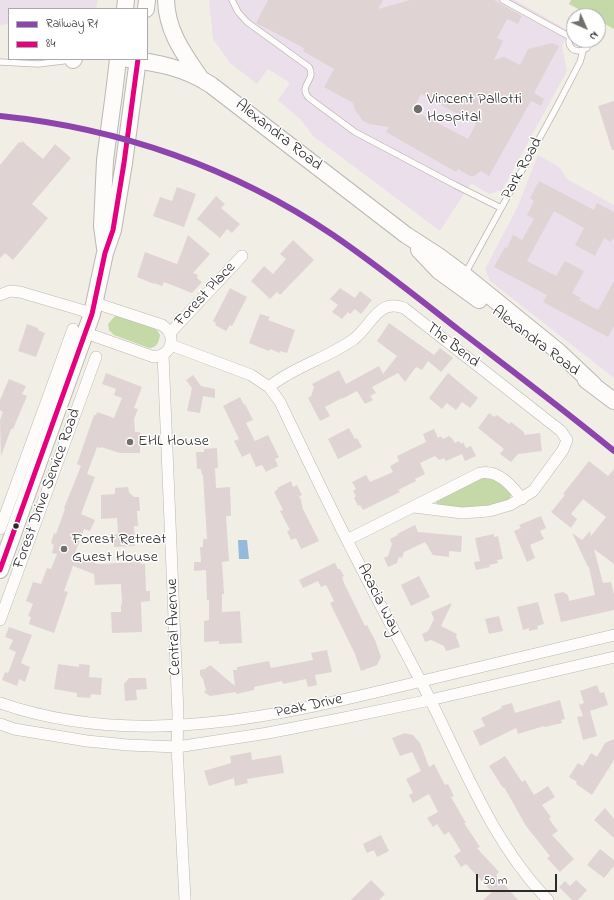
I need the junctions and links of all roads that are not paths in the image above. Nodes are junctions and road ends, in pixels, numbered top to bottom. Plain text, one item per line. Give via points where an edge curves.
1 (166, 0) edge
2 (232, 0) edge
3 (503, 0) edge
4 (566, 32) edge
5 (572, 48) edge
6 (587, 48) edge
7 (583, 51) junction
8 (68, 60) edge
9 (118, 60) edge
10 (135, 60) edge
11 (141, 60) edge
12 (0, 62) edge
13 (202, 79) junction
14 (501, 208) junction
15 (105, 253) junction
16 (242, 256) dead end
17 (462, 280) junction
18 (0, 295) edge
19 (94, 308) junction
20 (79, 331) junction
21 (170, 333) junction
22 (171, 345) junction
23 (163, 354) junction
24 (96, 357) dead end
25 (269, 387) junction
26 (614, 401) edge
27 (522, 499) junction
28 (414, 507) junction
29 (0, 529) edge
30 (347, 540) junction
31 (0, 570) edge
32 (0, 620) edge
33 (614, 635) edge
34 (614, 657) edge
35 (420, 681) junction
36 (430, 700) junction
37 (0, 703) edge
38 (0, 724) edge
39 (179, 726) junction
40 (177, 747) junction
41 (185, 900) edge
42 (548, 900) edge

1 - 13 main road via 173,34
2 - 14 lane via 247,22 309,67 312,71 311,77 304,88 309,98 355,132
3 - 4 lane
5 - 7 lane via 579,52
6 - 7 lane, Park Road
7 - 14 lane, Park Road via 580,62
8 - 12 lane via 38,64
9 - 15 main road, bridge via 105,160 102,226
10 - 15 main road, bridge via 124,163 113,230
11 - 13 main road, Alexandra Road via 164,64
13 - 17 main road, Alexandra Road via 406,235 439,271
14 - 17 lane, Park Road
15 - 19 main road
16 - 21 street, Forest Place
17 - 26 main road, Alexandra Road via 560,362
18 - 19 street, Forest Place via 10,291 20,292 67,305
19 - 20 main road
19 - 21 street, Forest Place via 162,325
20 - 23 street via 150,356
20 - 29 street, Forest Drive Service Road
20 - 31 main road
21 - 22 street, Forest Place
22 - 23 street, Forest Place
22 - 25 street, Acacia Way via 242,371
23 - 39 street, Central Avenue
24 - 32 street, Forest Drive Service Road
25 - 27 street, The Bend via 287,373 354,339 379,311 387,306 397,305 404,308 561,431 567,440 564,450 533,491
25 - 30 street, Acacia Way via 280,402
27 - 28 street, The Bend via 499,509 479,512 462,513
27 - 28 street via 497,474 486,472 473,476
28 - 30 street
30 - 35 street, Acacia Way
33 - 35 street, Peak Drive
34 - 36 street, Peak Drive
35 - 36 street, Acacia Way
35 - 39 street, Peak Drive via 264,716
36 - 40 street, Peak Drive via 268,733
36 - 42 street, Acacia Way via 494,827 518,863
37 - 39 street, Peak Drive via 19,710 75,721 129,726
38 - 40 street, Peak Drive via 14,729 87,741
39 - 40 street, Central Avenue
40 - 41 street, Central Avenue

